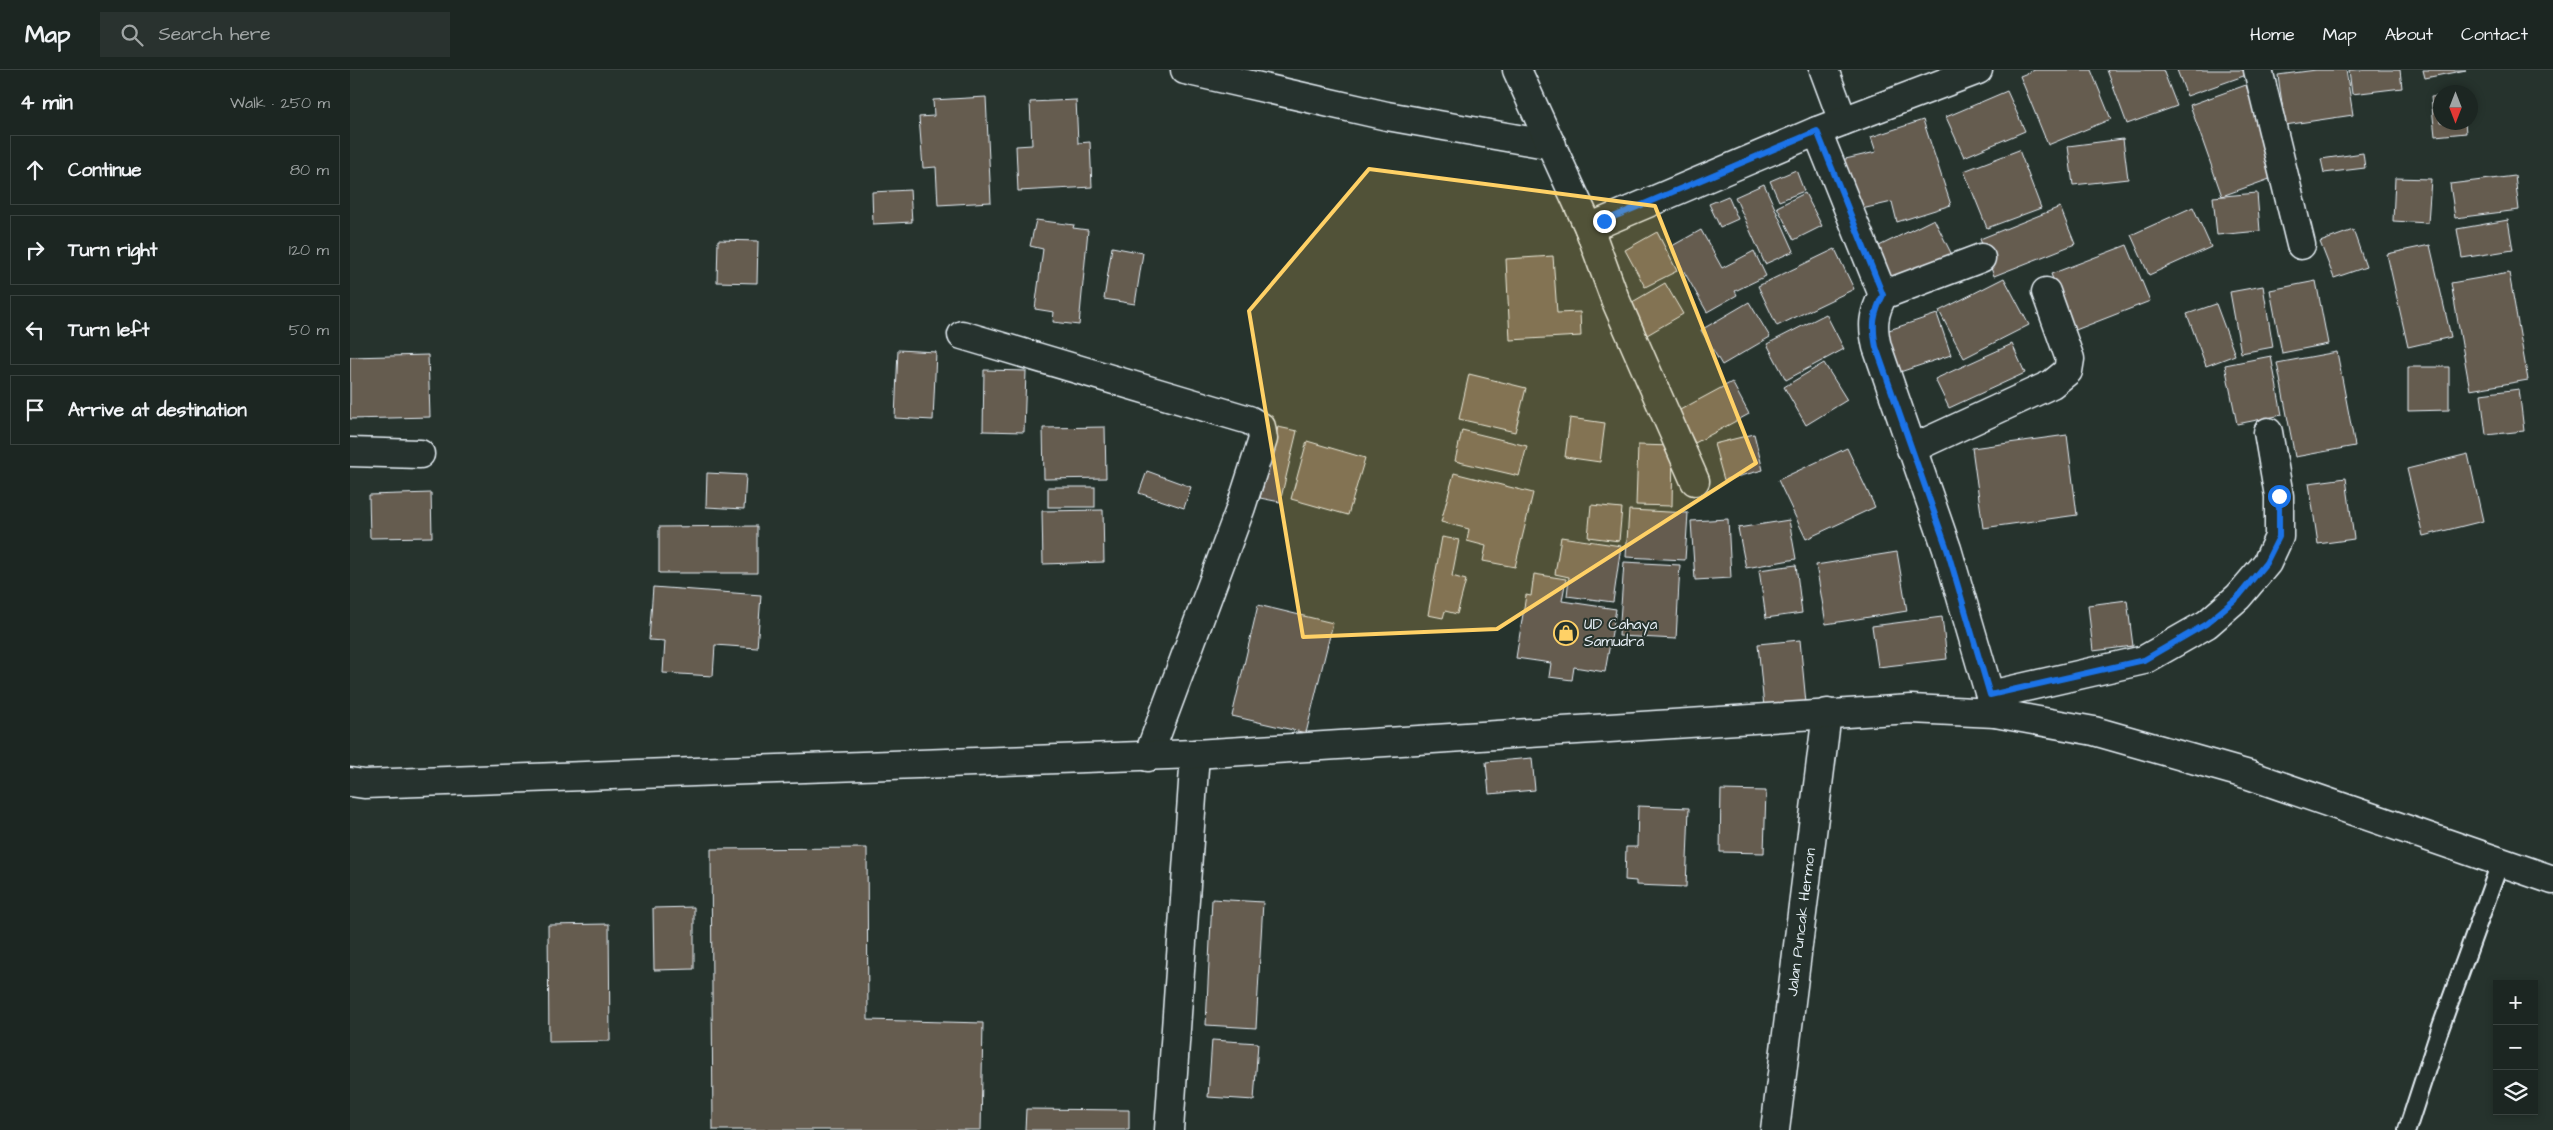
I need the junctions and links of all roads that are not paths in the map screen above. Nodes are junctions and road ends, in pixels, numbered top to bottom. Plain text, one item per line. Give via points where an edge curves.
1 (1185, 70) edge
2 (1517, 70) edge
3 (1824, 70) edge
4 (1978, 70) edge
5 (2258, 70) edge
6 (1842, 122) junction
7 (1817, 131) junction
8 (1552, 144) junction
9 (1589, 228) junction
10 (2301, 245) dead end
11 (1981, 258) dead end
12 (2046, 292) dead end
13 (1883, 295) junction
14 (962, 335) dead end
15 (2268, 432) dead end
16 (1911, 449) junction
17 (350, 452) edge
18 (420, 454) dead end
19 (1695, 481) dead end
20 (1993, 704) junction
21 (1827, 713) junction
22 (1196, 754) junction
23 (1148, 757) junction
24 (350, 782) edge
25 (2500, 864) junction
26 (2553, 880) edge
27 (1169, 1130) edge
28 (1776, 1130) edge
29 (2407, 1130) edge

1 - 8 street via 1387,116
2 - 8 street
3 - 6 street
4 - 6 street
5 - 10 street
6 - 7 street
7 - 9 street
7 - 13 street
8 - 9 street
9 - 19 street via 1615,299
11 - 13 street
12 - 16 street via 2070,359 2068,371 2052,384
13 - 16 street via 1872,324 1876,347
14 - 23 street via 1249,420 1261,428 1263,439 1241,507
15 - 20 street via 2279,496 2279,537 2266,563 2238,597 2206,624 2144,660
16 - 20 street via 1947,549
17 - 18 street
20 - 21 street
20 - 25 street via 2249,775
21 - 22 street
21 - 28 street, Jalan Puncak Hermon
22 - 23 street
22 - 27 street
23 - 24 street
25 - 26 street
25 - 29 lane

